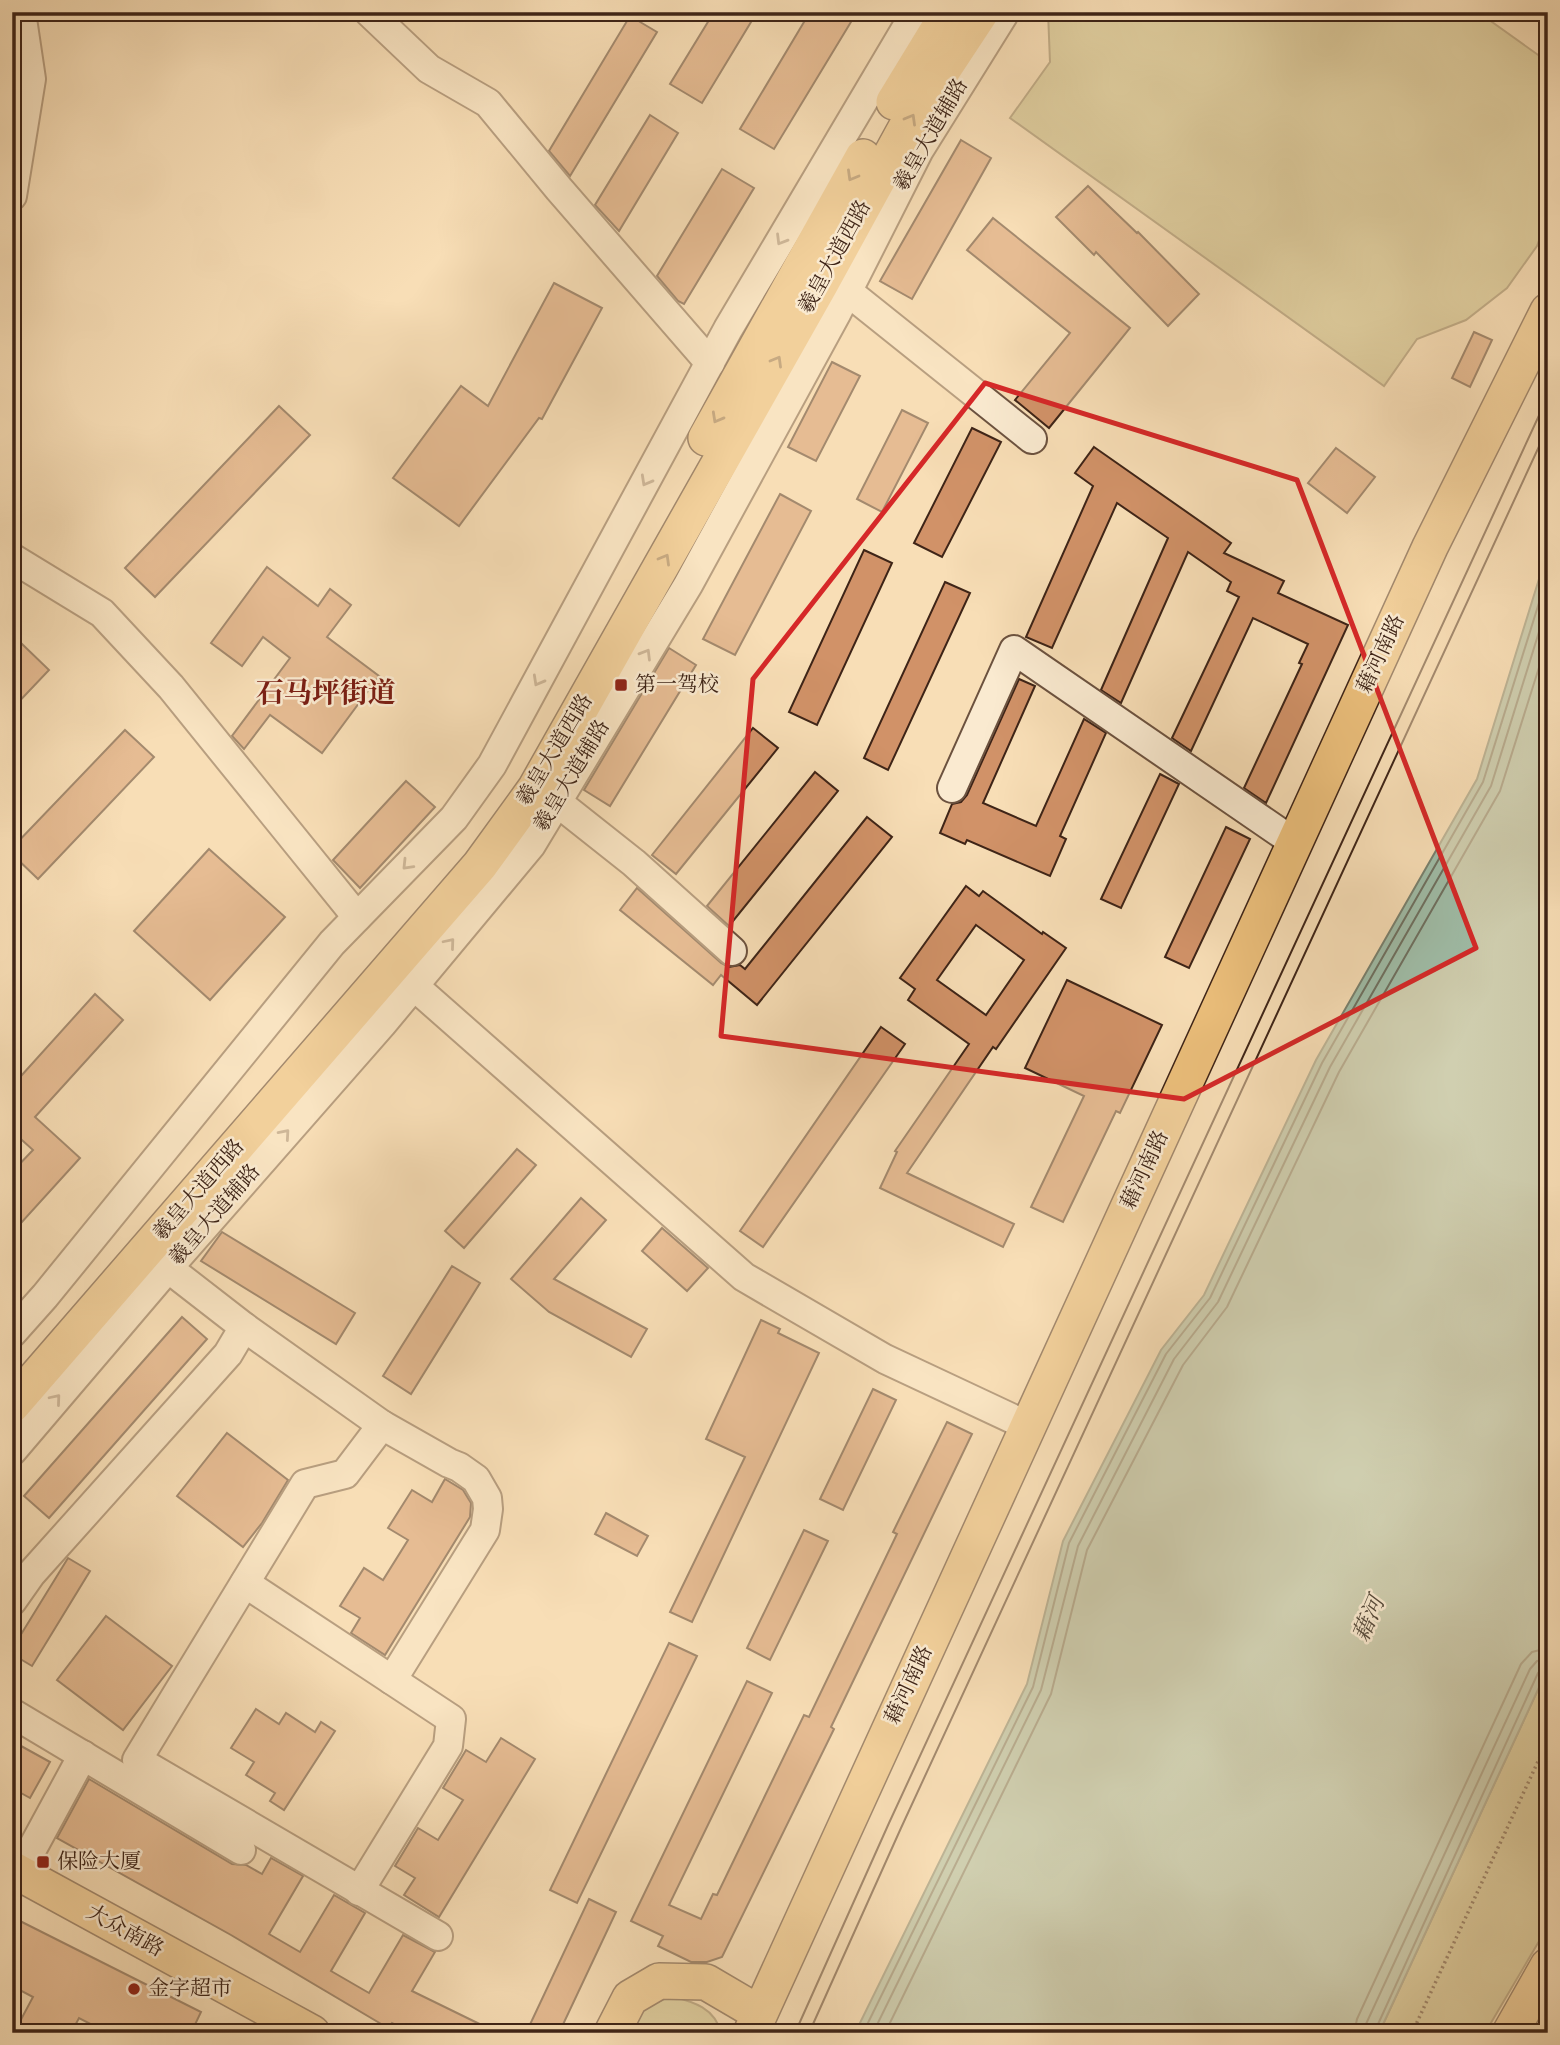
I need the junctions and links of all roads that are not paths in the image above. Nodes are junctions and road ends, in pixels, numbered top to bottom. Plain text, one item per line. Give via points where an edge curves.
1 (21, 12) edge
2 (369, 12) edge
3 (916, 12) edge
4 (949, 12) edge
5 (981, 12) edge
6 (1005, 12) edge
7 (12, 196) edge
8 (847, 291) junction
9 (1548, 310) edge
10 (710, 363) junction
11 (1032, 439) dead end
12 (12, 558) edge
13 (952, 788) dead end
14 (557, 802) junction
15 (1295, 844) junction
16 (357, 917) junction
17 (732, 951) dead end
18 (414, 986) junction
19 (167, 1268) junction
20 (244, 1327) junction
21 (12, 1333) edge
22 (12, 1372) edge
23 (12, 1405) edge
24 (382, 1424) junction
25 (1028, 1426) junction
26 (12, 1451) edge
27 (245, 1583) junction
28 (12, 1601) edge
29 (392, 1680) junction
30 (12, 1713) edge
31 (83, 1755) junction
32 (241, 1850) dead end
33 (16, 1871) edge
34 (360, 1890) junction
35 (438, 1936) dead end
36 (1548, 1966) edge
37 (1548, 2004) edge
38 (755, 2023) edge
39 (312, 2033) edge
40 (612, 2033) edge
41 (1510, 2033) edge
42 (1531, 2033) edge

1 - 7 street via 31,79
2 - 10 street via 429,69 488,103
3 -> 10 street
4 -> 22 main road, 羲皇大道西路 via 803,262 517,779 463,852
23 -> 5 main road, 羲皇大道西路 via 480,865 534,789 912,115
6 - 8 street, 羲皇大道辅路 via 919,150
8 - 11 street
14 -> 8 street, 羲皇大道辅路 via 688,585
9 - 15 main road, 藉河南路 via 1430,547
10 -> 16 street via 492,765 454,818
12 - 16 street via 102,613 171,687
13 - 15 street via 1014,650
14 - 17 street
18 -> 14 street, 羲皇大道辅路 via 531,845
15 - 25 main road, 藉河南路
16 - 21 street
19 -> 18 street, 羲皇大道辅路
18 - 25 street via 744,1277 885,1359
19 - 20 street
26 -> 19 street, 羲皇大道辅路
20 - 24 street
20 - 28 street via 228,1354
24 - 27 street via 345,1474 305,1484
24 - 29 street via 469,1472 482,1488 488,1509 485,1530
25 - 38 main road, 藉河南路
27 - 29 street
27 - 34 street via 137,1760
29 - 34 street via 451,1719 448,1746
30 - 31 street
31 - 32 street
31 - 33 street
33 - 39 main road, 大众南路
34 - 35 street
36 - 41 main road
37 - 42 main road
38 - 40 main road via 706,1982 659,1981 629,1998

